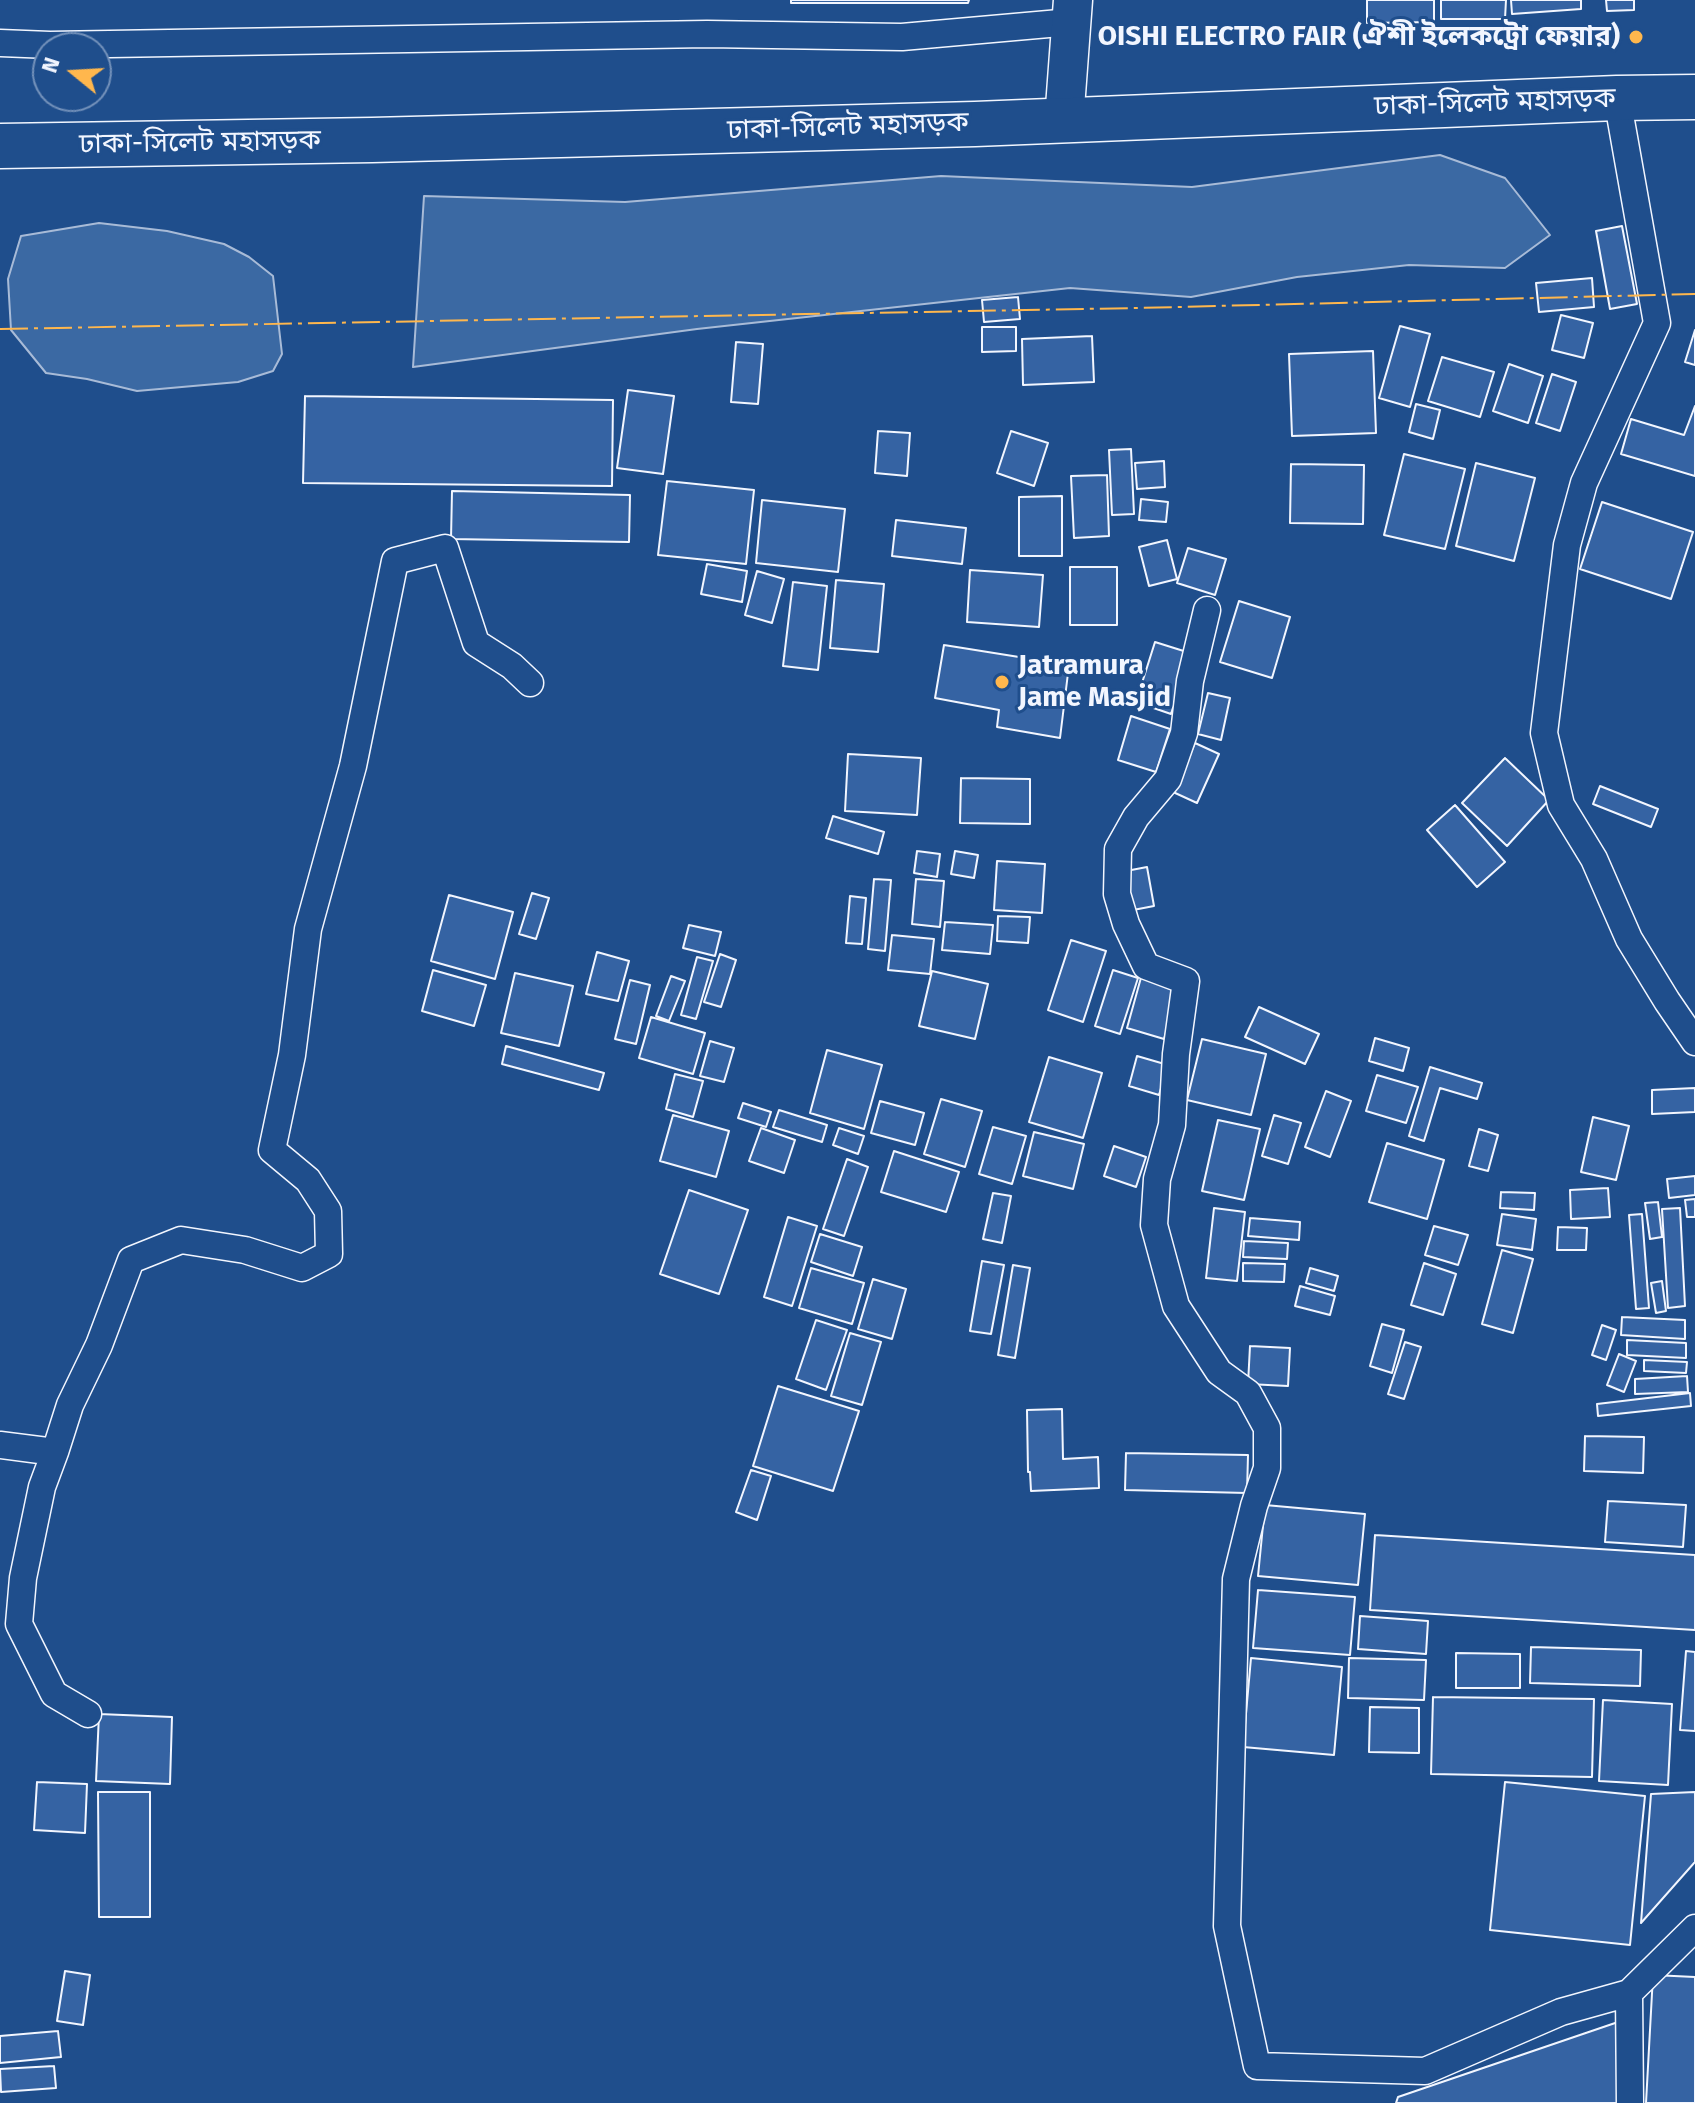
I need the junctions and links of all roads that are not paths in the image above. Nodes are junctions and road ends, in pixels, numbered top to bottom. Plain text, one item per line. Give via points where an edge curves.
1 (1072, 11) edge
2 (0, 43) edge
3 (1689, 97) edge
4 (1617, 98) junction
5 (1064, 121) junction
6 (0, 146) edge
7 (1207, 610) dead end
8 (530, 683) dead end
9 (1695, 1042) edge
10 (0, 1445) edge
11 (55, 1452) junction
12 (88, 1714) dead end
13 (1695, 1928) edge
14 (1629, 1993) junction
15 (1630, 2103) edge

1 - 2 street via 902,37 707,34
1 - 5 street
3 - 4 highway, ঢাকা-সিলেট মহাসড়ক
4 - 5 highway, ঢাকা-সিলেট মহাসড়ক
4 - 9 street via 1657,323 1584,483 1567,545 1544,733 1561,805 1594,859 1629,939
5 - 6 highway, ঢাকা-সিলেট মহাসড়ক
7 - 14 street via 1184,733 1168,779 1118,849 1117,894 1146,966 1186,981 1172,1125 1157,1179 1154,1225 1176,1306 1219,1372 1248,1393 1267,1428 1267,1468 1236,1579 1227,1926 1257,2066 1425,2071 1561,2012
8 - 11 street via 476,643 445,548 395,561 353,766 308,929 292,1055 272,1150 308,1180 328,1211 329,1254 302,1268 245,1250 181,1240 131,1260
10 - 11 street
11 - 12 street via 42,1487 19,1624 54,1694
13 - 14 street
14 - 15 street

